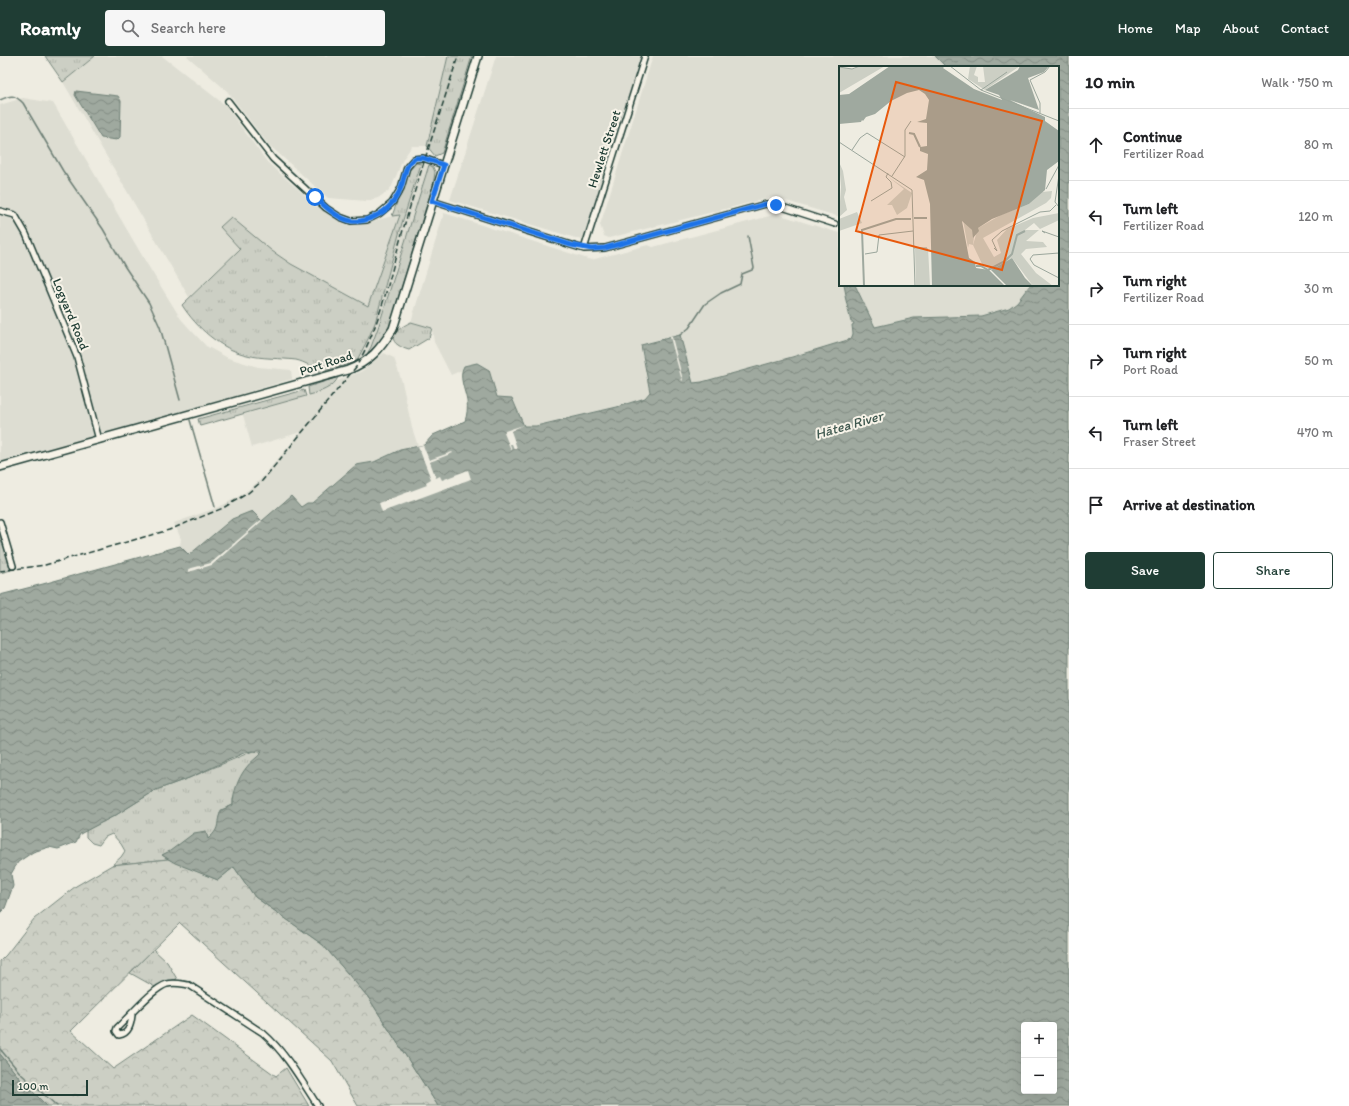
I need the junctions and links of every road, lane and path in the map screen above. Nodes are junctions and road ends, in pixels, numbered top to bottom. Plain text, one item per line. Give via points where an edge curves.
1 (478, 56) edge
2 (645, 56) edge
3 (228, 102) dead end
4 (444, 165) junction
5 (432, 201) junction
6 (0, 211) edge
7 (835, 224) dead end
8 (584, 249) junction
9 (100, 440) junction
10 (0, 467) edge
11 (0, 522) edge
12 (13, 566) dead end
13 (132, 1015) dead end
14 (318, 1106) edge

1 - 4 main road, Port Road
2 - 8 street, Hewlett Street
3 - 4 street via 273,159 326,208 351,221 367,220 392,204 401,188 407,167 414,159 423,158
4 - 5 main road, Port Road
5 - 8 street
5 - 9 main road, Port Road via 393,329 382,347 370,358 348,370
6 - 9 street, Logyard Road via 15,215 26,234 77,357
7 - 8 street via 766,204 605,248
9 - 10 main road, Port Road
11 - 12 street
13 - 14 street via 163,986 176,983 189,985 272,1041 288,1059

